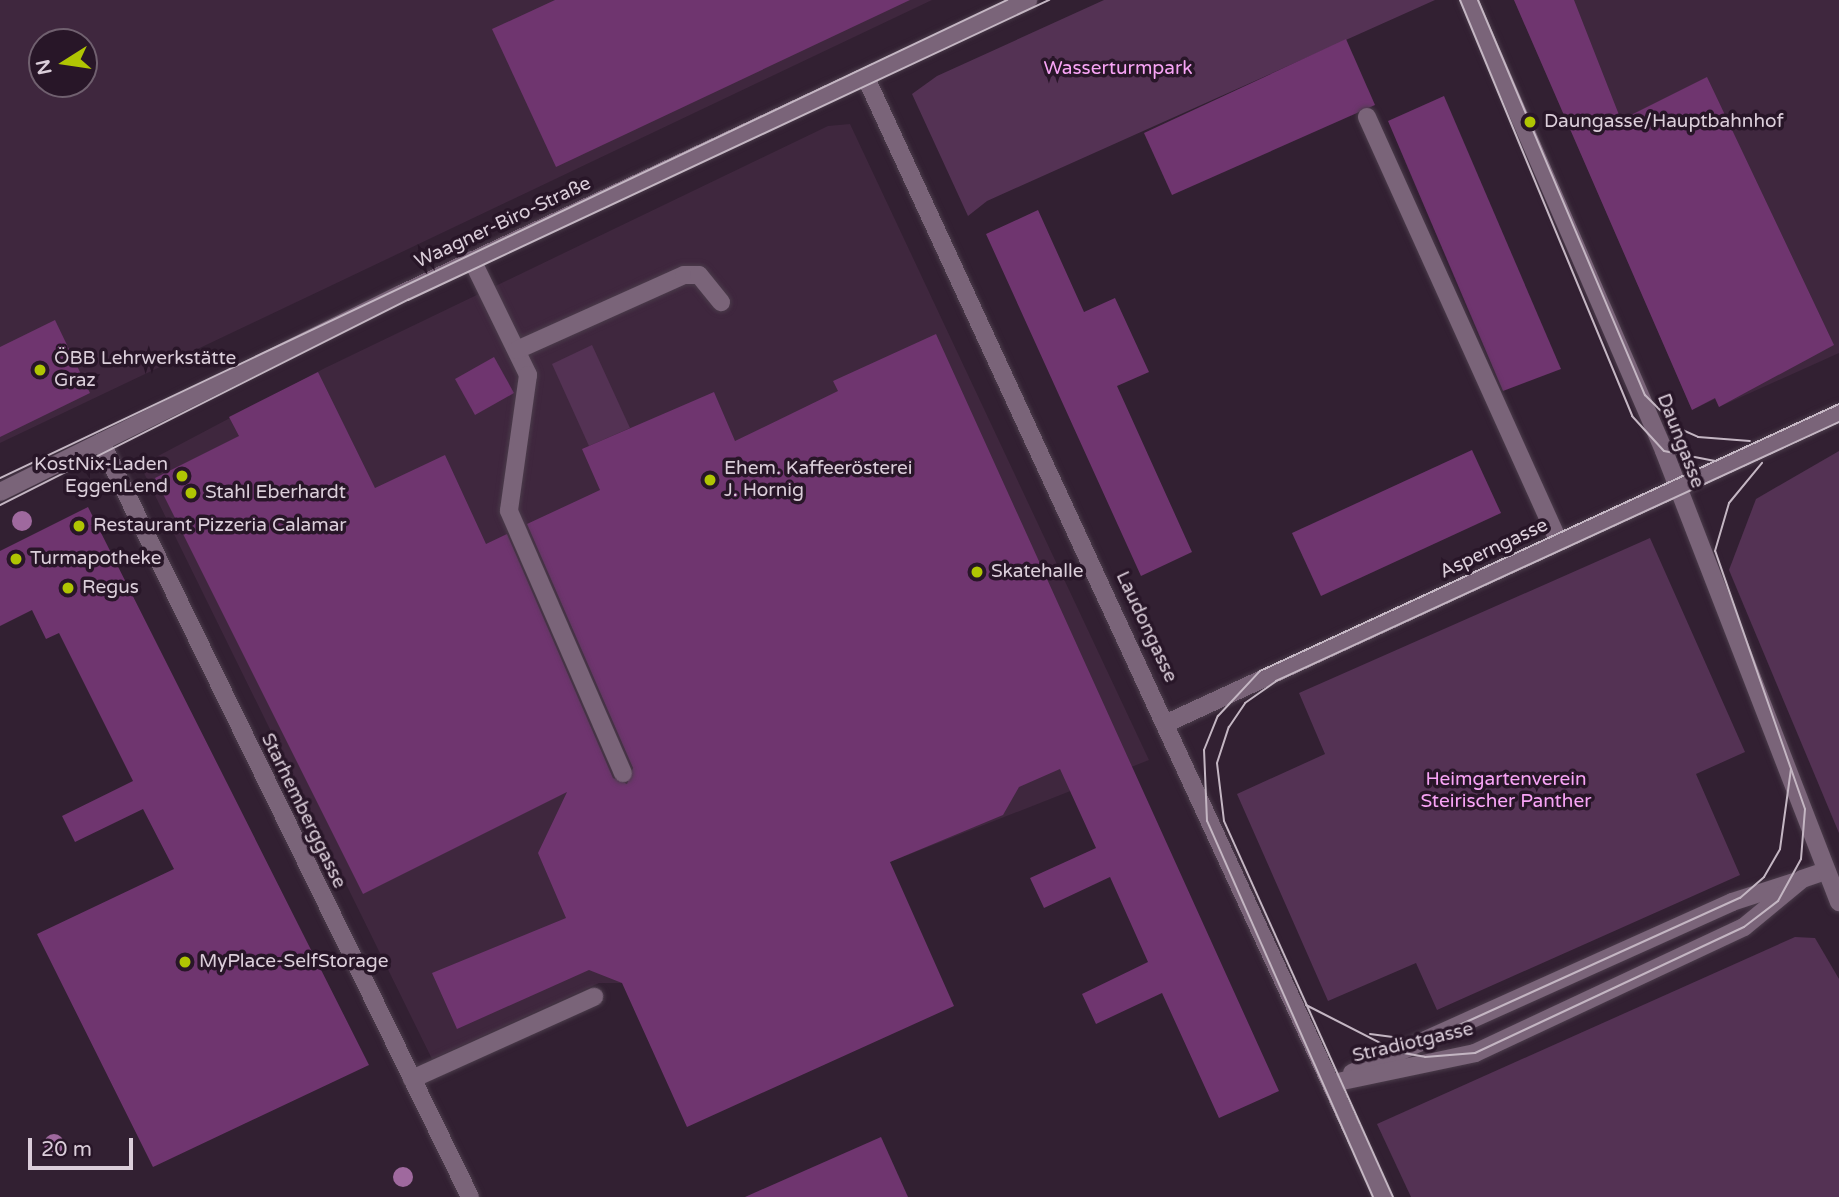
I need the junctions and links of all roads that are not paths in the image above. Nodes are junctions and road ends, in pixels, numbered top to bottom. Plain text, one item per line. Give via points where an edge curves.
1 (1028, 0) edge
2 (1469, 0) edge
3 (866, 78) junction
4 (1367, 117) dead end
5 (472, 260) junction
6 (721, 302) dead end
7 (517, 350) junction
8 (1839, 413) edge
9 (101, 442) junction
10 (1676, 489) junction
11 (0, 492) edge
12 (1559, 542) junction
13 (1167, 723) junction
14 (623, 773) dead end
15 (1832, 869) edge
16 (1802, 879) junction
17 (1839, 902) edge
18 (594, 997) dead end
19 (412, 1079) junction
20 (1333, 1083) junction
21 (470, 1197) edge
22 (1383, 1197) edge

1 - 3 street, Waagner-Biro-Straße
2 - 10 street, Daungasse
3 - 5 street, Waagner-Biro-Straße
3 - 13 street, Laudongasse
4 - 12 street
5 - 7 street
5 - 9 street, Waagner-Biro-Straße
6 - 7 street via 699,275 684,275
7 - 14 street via 529,392 514,448 509,511
8 - 10 street, Asperngasse
9 - 11 street, Waagner-Biro-Straße
9 - 19 street, Starhemberggasse
10 - 12 street, Asperngasse
10 - 15 street, Daungasse
12 - 13 street, Asperngasse
13 - 20 street, Laudongasse
15 - 16 street, Stradiotgasse
15 - 17 street, Daungasse
16 - 20 street, Stradiotgasse via 1732,902 1393,1050
16 - 20 street, Stradiotgasse via 1748,925 1475,1053
18 - 19 street
19 - 21 street, Starhemberggasse
20 - 22 street, Laudongasse

